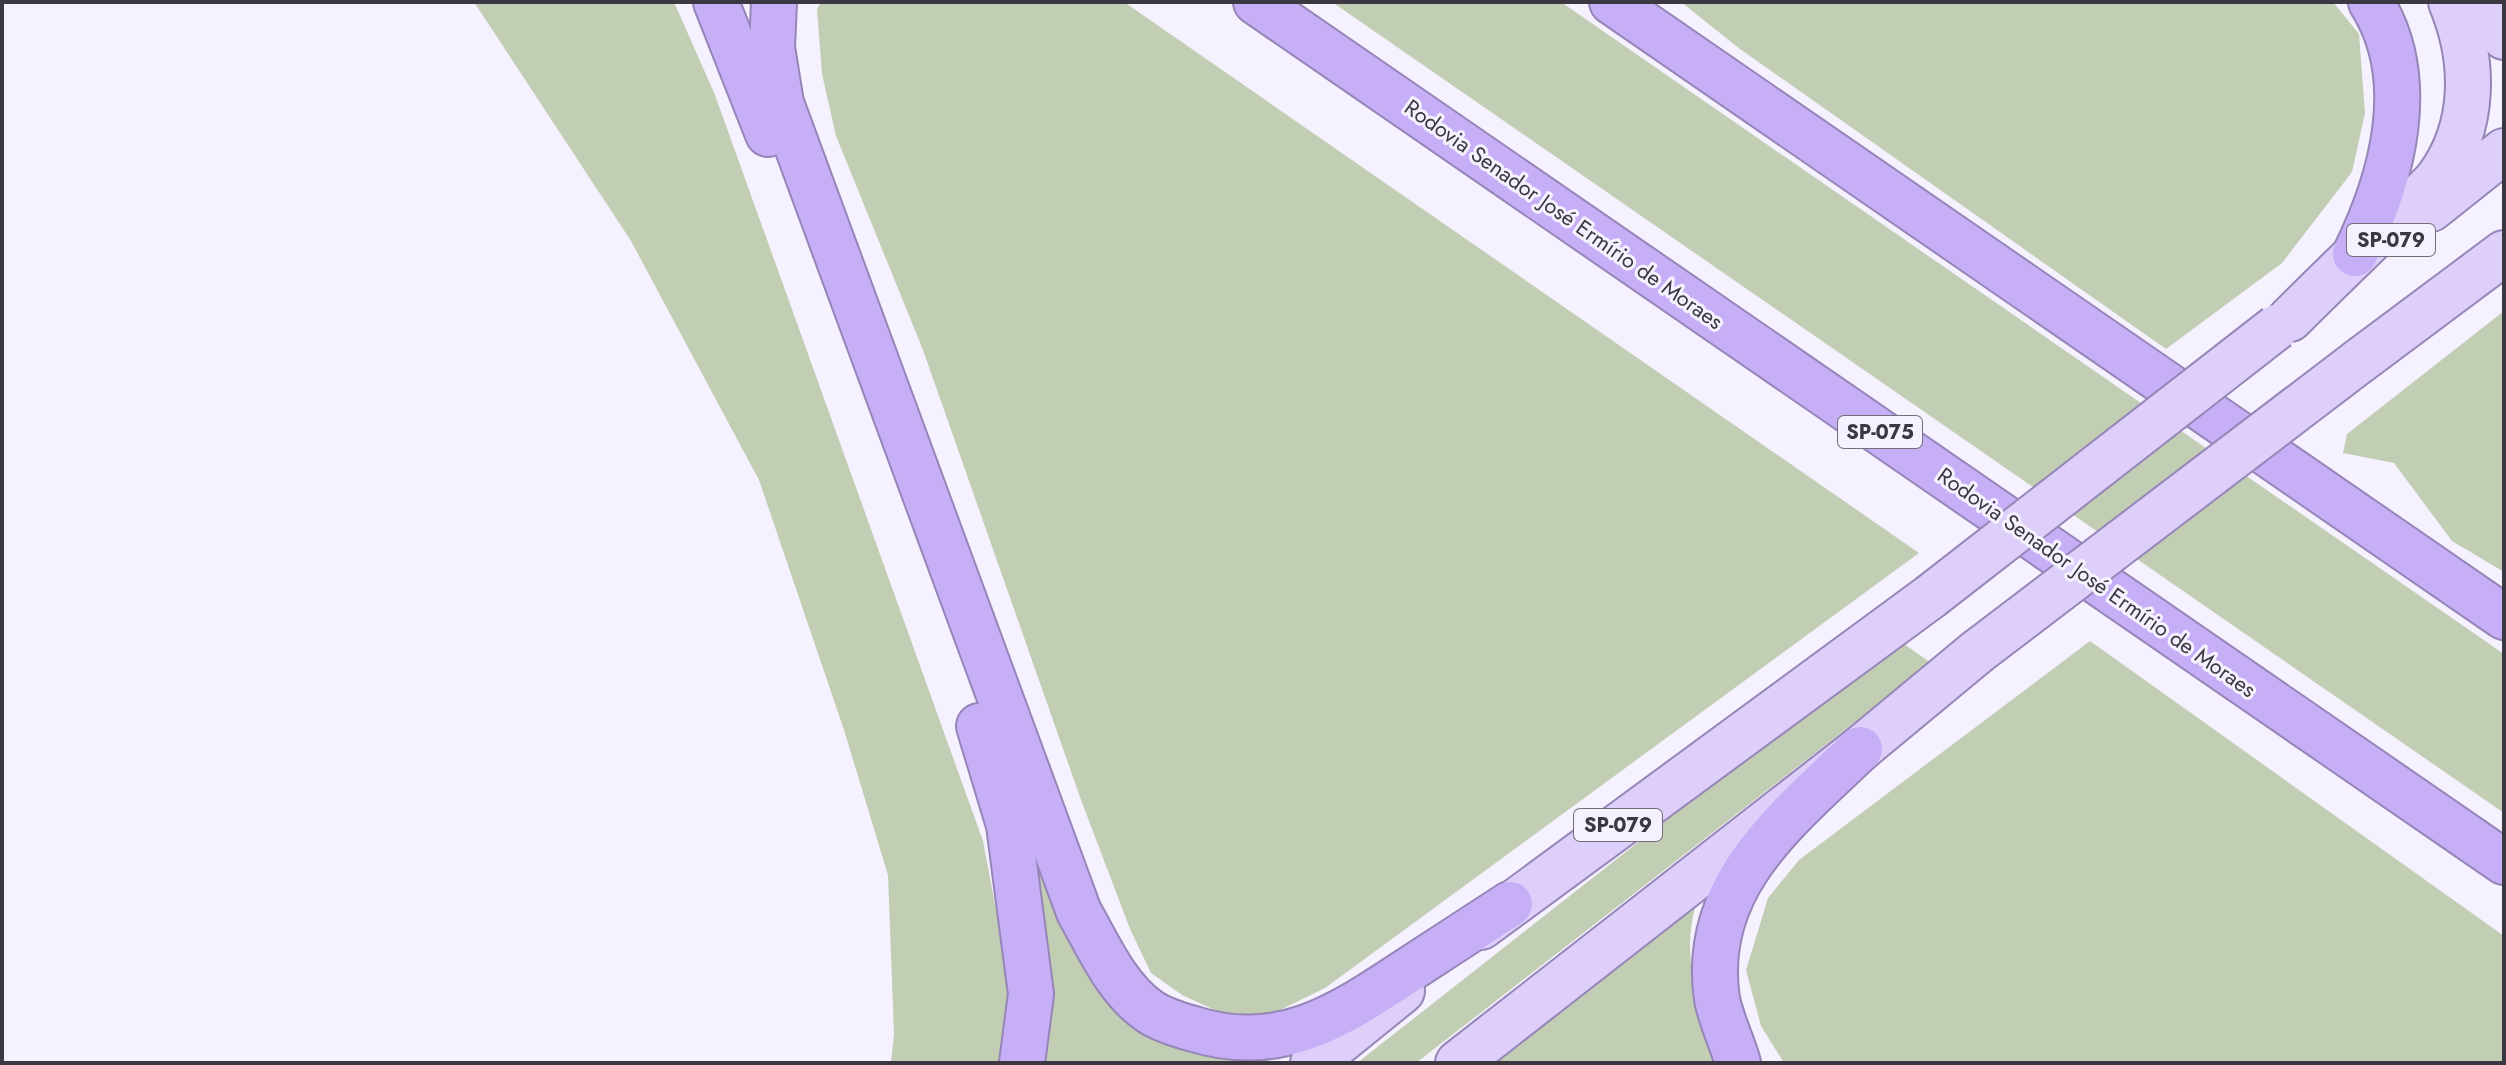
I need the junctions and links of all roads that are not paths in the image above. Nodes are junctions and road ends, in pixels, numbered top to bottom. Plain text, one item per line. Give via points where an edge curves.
1 (716, 2) edge
2 (774, 2) edge
3 (1256, 2) edge
4 (1612, 2) edge
5 (2371, 2) edge
6 (2451, 2) edge
7 (2474, 2) edge
8 (2504, 37) edge
9 (2504, 151) edge
10 (2504, 253) edge
11 (2355, 254) junction
12 (2283, 323) junction
13 (2504, 617) edge
14 (1860, 749) junction
15 (2504, 862) edge
16 (1510, 904) junction
17 (1022, 1063) edge
18 (1313, 1063) edge
19 (1458, 1063) edge
20 (1738, 1063) edge

1 - 17 highway via 936,585 1009,825 1031,994
2 - 16 highway via 772,48 781,103 1079,912 1115,974 1148,1010 1177,1024 1217,1037 1267,1038 1310,1028 1345,1011
3 - 15 highway, Rodovia Senador José Ermírio de Moraes / SP-075
4 - 13 highway
5 - 11 highway via 2388,37 2397,104 2379,204
6 - 11 main road via 2460,25 2468,82 2466,119 2457,147 2436,180
7 - 8 main road
9 - 12 main road, SP-079
10 - 14 main road, bridge via 1977,652
11 - 12 main road
12 - 16 main road, SP-079, bridge via 1930,597
14 - 19 main road
14 - 20 highway via 1774,833 1739,876 1717,931 1717,999
16 - 18 main road, SP-079

